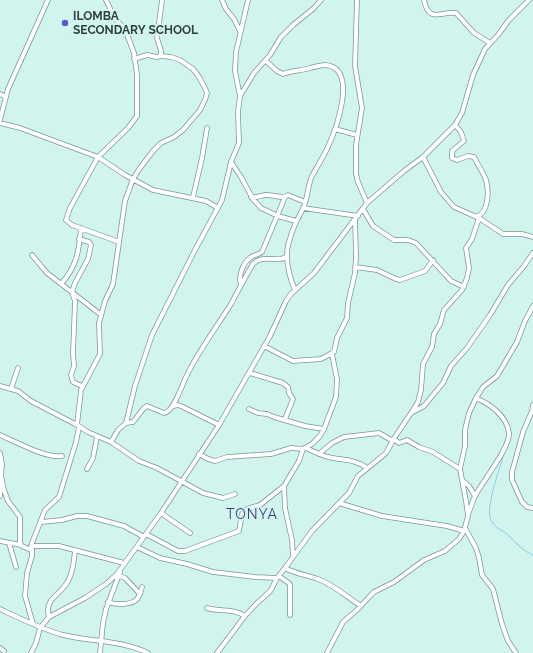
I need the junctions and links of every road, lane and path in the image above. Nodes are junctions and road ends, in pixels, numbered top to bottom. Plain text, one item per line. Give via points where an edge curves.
1 (48, 0) edge
2 (106, 0) edge
3 (162, 0) edge
4 (222, 0) edge
5 (248, 0) edge
6 (321, 0) edge
7 (357, 0) edge
8 (424, 0) edge
9 (529, 0) edge
10 (240, 32) junction
11 (490, 43) junction
12 (161, 56) junction
13 (134, 59) junction
14 (266, 61) junction
15 (0, 94) edge
16 (240, 96) junction
17 (6, 97) junction
18 (0, 120) edge
19 (0, 123) edge
20 (455, 125) junction
21 (207, 128) dead end
22 (335, 129) junction
23 (357, 135) junction
24 (98, 157) junction
25 (423, 157) junction
26 (231, 162) junction
27 (133, 179) junction
28 (251, 197) junction
29 (285, 197) junction
30 (193, 198) junction
31 (306, 202) junction
32 (367, 203) junction
33 (218, 208) junction
34 (303, 208) junction
35 (363, 209) junction
36 (278, 216) junction
37 (357, 217) junction
38 (478, 218) junction
39 (296, 221) junction
40 (81, 228) junction
41 (533, 237) edge
42 (79, 239) junction
43 (119, 242) junction
44 (533, 253) edge
45 (32, 255) dead end
46 (287, 256) junction
47 (433, 260) junction
48 (355, 267) junction
49 (61, 284) junction
50 (241, 284) junction
51 (464, 287) junction
52 (295, 290) junction
53 (72, 292) junction
54 (533, 306) edge
55 (100, 314) junction
56 (264, 346) junction
57 (332, 354) junction
58 (18, 368) dead end
59 (250, 373) junction
60 (0, 386) edge
61 (82, 386) junction
62 (11, 389) junction
63 (476, 398) junction
64 (533, 405) edge
65 (173, 406) junction
66 (249, 409) dead end
67 (411, 413) junction
68 (285, 419) junction
69 (126, 423) junction
70 (218, 425) junction
71 (78, 426) junction
72 (324, 429) junction
73 (0, 435) edge
74 (97, 437) junction
75 (393, 440) junction
76 (111, 442) junction
77 (304, 448) junction
78 (0, 454) edge
79 (199, 454) junction
80 (319, 454) junction
81 (62, 456) dead end
82 (367, 468) junction
83 (87, 469) dead end
84 (460, 469) junction
85 (463, 480) junction
86 (2, 481) junction
87 (181, 481) junction
88 (284, 486) junction
89 (235, 494) dead end
90 (0, 496) edge
91 (475, 496) junction
92 (339, 503) junction
93 (533, 508) edge
94 (161, 513) junction
95 (468, 516) junction
96 (41, 522) junction
97 (464, 530) junction
98 (190, 532) dead end
99 (145, 536) junction
100 (0, 541) edge
101 (9, 543) junction
102 (21, 545) junction
103 (137, 547) junction
104 (31, 548) junction
105 (76, 551) junction
106 (293, 557) junction
107 (124, 563) junction
108 (16, 567) dead end
109 (285, 568) junction
110 (120, 569) junction
111 (118, 576) junction
112 (278, 577) junction
113 (142, 587) dead end
114 (140, 594) junction
115 (108, 602) junction
116 (361, 606) junction
117 (207, 608) dead end
118 (0, 609) edge
119 (290, 615) dead end
120 (245, 616) junction
121 (49, 618) junction
122 (33, 624) junction
123 (40, 628) junction
124 (102, 641) junction
125 (31, 653) edge
126 (100, 653) edge
127 (148, 653) edge
128 (217, 653) edge
129 (327, 653) edge
130 (516, 653) edge

1 - 17 street
2 - 13 street via 113,16 128,34
3 - 12 street via 157,38
4 - 10 street
5 - 10 street
6 - 14 street via 281,37
7 - 23 street via 356,71 362,108
8 - 11 street via 425,6 436,15 456,13 474,33
9 - 11 street
10 - 16 street via 235,67
11 - 20 street via 478,64 462,113
12 - 13 street via 147,55
12 - 27 street via 180,60 193,69 205,88 205,100 200,110 182,130 153,151
13 - 24 street via 137,75 137,116
14 - 16 street via 254,73
14 - 22 street via 284,74 321,65 337,70 343,78 343,91
15 - 17 street
16 - 26 street via 238,143
17 - 18 street
19 - 24 street
20 - 25 street
20 - 38 street via 464,141 452,152 452,158 457,160 468,156 474,157 486,180 486,208
21 - 30 street
22 - 23 street
22 - 31 street via 312,177
23 - 32 street via 356,174
24 - 27 street
24 - 40 street via 66,216 67,222
25 - 32 street
25 - 38 street via 448,201 457,209
26 - 28 street
26 - 33 street
27 - 30 street via 153,190
27 - 43 street via 125,201
28 - 29 street
28 - 36 street via 261,208
29 - 31 street via 288,195
29 - 36 street
30 - 33 street via 206,201
31 - 34 street
32 - 35 street
33 - 69 street via 194,250 151,339
34 - 37 street
34 - 39 street
35 - 37 street
35 - 47 street via 370,223 378,230 394,240 413,241
36 - 39 street
36 - 50 street via 262,252 250,257 243,268
37 - 48 street
37 - 52 street via 314,274
38 - 41 street via 502,234
38 - 51 street via 472,241 466,248 468,270
39 - 46 street
40 - 42 street
40 - 43 street
42 - 49 street via 74,268
42 - 53 street via 89,242 90,245 87,263
43 - 55 street via 113,284
44 - 67 street via 451,366 443,383 424,406
45 - 49 street
46 - 50 street via 283,259 267,258 256,261
46 - 52 street via 288,271
47 - 48 street via 425,270 400,280 377,270
47 - 51 street via 451,281
48 - 57 street via 347,318
49 - 53 street
50 - 65 street via 196,357
51 - 67 street via 443,312 432,347 423,364 421,390 418,402
52 - 56 street via 286,302
53 - 55 street
53 - 61 street via 75,304 74,366 71,378 73,382
54 - 63 street via 517,342 497,376 486,384
55 - 61 street via 100,354
56 - 57 street via 293,361 321,359
56 - 59 street
57 - 72 street via 337,389
58 - 62 street
59 - 68 street via 288,386 293,399
59 - 70 street
60 - 62 street
61 - 71 street
62 - 71 street
63 - 84 street via 469,413
63 - 91 street via 488,404 501,416 509,434 497,461
64 - 93 street via 523,432 512,480 522,502
65 - 69 street via 166,413 148,406 133,422
65 - 70 street via 183,407
66 - 68 street
67 - 75 street
68 - 72 street
69 - 76 street
70 - 79 street
71 - 74 street
71 - 96 street via 76,442 59,497 46,509
72 - 77 street via 316,440
73 - 81 street via 30,449 55,457
74 - 76 street
74 - 83 street via 93,458
75 - 80 street via 379,433 344,437
75 - 82 street via 386,454
75 - 84 street via 399,443 406,440 433,452
76 - 87 street via 139,461
77 - 79 street via 291,448 271,454 227,457 215,461
77 - 80 street
77 - 88 street
78 - 86 street
79 - 87 street
80 - 82 street via 361,463
82 - 92 street via 358,476 349,493
84 - 85 street
85 - 91 street
85 - 95 street
86 - 90 street
86 - 102 street via 8,501 20,517
87 - 89 street via 216,497 223,498
87 - 94 street
88 - 99 street via 260,505 242,514 239,530 185,551 178,551
88 - 106 street
91 - 95 street
92 - 97 street via 382,516
92 - 106 street via 318,524
94 - 98 street
94 - 99 street
95 - 97 street
96 - 99 street via 87,516 124,526
96 - 104 street
97 - 116 street via 459,539 445,551 424,560 394,582 374,592
97 - 130 street via 476,548 482,575 493,589 508,641
99 - 103 street
100 - 101 street
101 - 102 street
101 - 108 street
102 - 104 street
103 - 107 street
103 - 112 street via 160,558 213,572
104 - 105 street via 57,546
104 - 122 street via 25,596
105 - 107 street
105 - 121 street via 69,580 48,605
106 - 109 street
107 - 110 street
109 - 112 street
109 - 116 street via 328,584
110 - 111 street
110 - 121 street via 106,584
111 - 114 street via 125,578
111 - 115 street
112 - 119 street via 290,584
112 - 120 street via 264,597
113 - 114 street
114 - 115 street via 135,601 122,605
115 - 124 street
116 - 129 street via 342,622
117 - 120 street via 238,612
118 - 122 street
120 - 128 street
121 - 123 street
122 - 123 street
123 - 124 street via 63,635
123 - 125 street
124 - 126 street
124 - 127 street via 131,646

